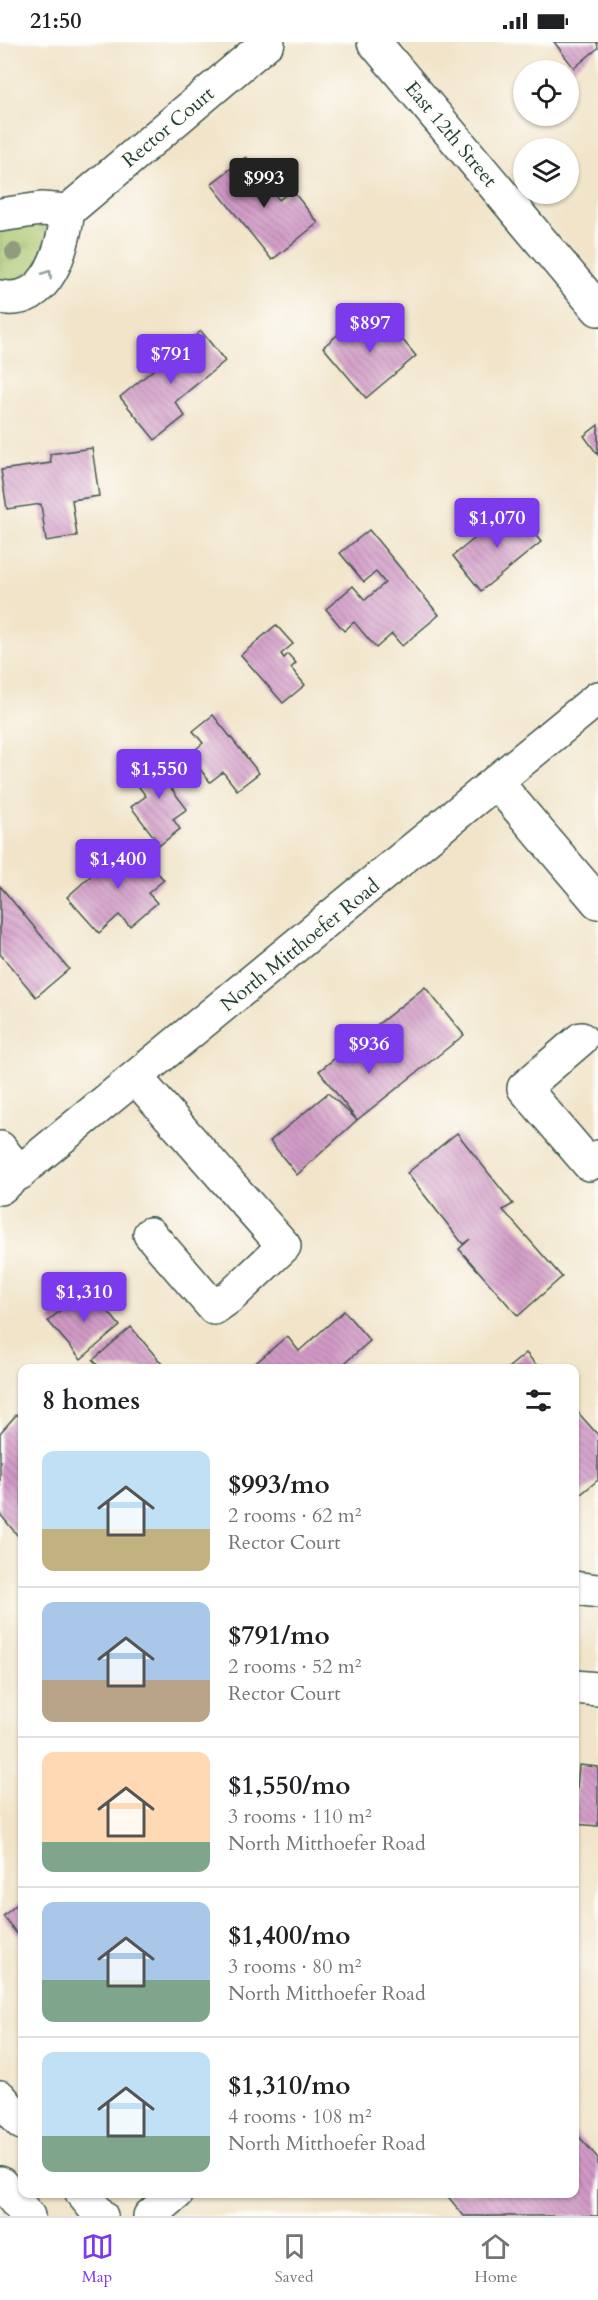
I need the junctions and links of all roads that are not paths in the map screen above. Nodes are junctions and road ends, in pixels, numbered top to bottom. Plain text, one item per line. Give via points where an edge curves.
1 (268, 42) edge
2 (374, 42) edge
3 (68, 211) junction
4 (0, 215) edge
5 (0, 297) edge
6 (598, 309) edge
7 (598, 698) edge
8 (497, 783) junction
9 (598, 902) edge
10 (581, 1039) dead end
11 (136, 1078) junction
12 (598, 1157) edge
13 (7, 1170) edge
14 (150, 1234) dead end
15 (579, 1589) edge
16 (598, 1591) edge
17 (579, 1687) edge
18 (598, 1689) edge
19 (0, 2097) edge
20 (18, 2118) edge
21 (0, 2183) edge
22 (86, 2198) edge
23 (171, 2198) edge
24 (28, 2216) edge
25 (101, 2216) edge
26 (150, 2216) edge

1 - 3 street, Rector Court
2 - 6 street, East 12th Street
3 - 4 street via 41,209
5 -> 3 street via 23,297 44,281 60,250
7 - 8 street, North Mitthoefer Road
8 - 9 street
8 - 11 street, North Mitthoefer Road
10 - 12 street via 524,1088 589,1164
11 - 13 street, North Mitthoefer Road
11 - 14 street via 284,1246 214,1308
15 - 16 street
17 - 18 street
19 - 20 street
21 - 24 street
22 - 25 street
23 - 26 street

